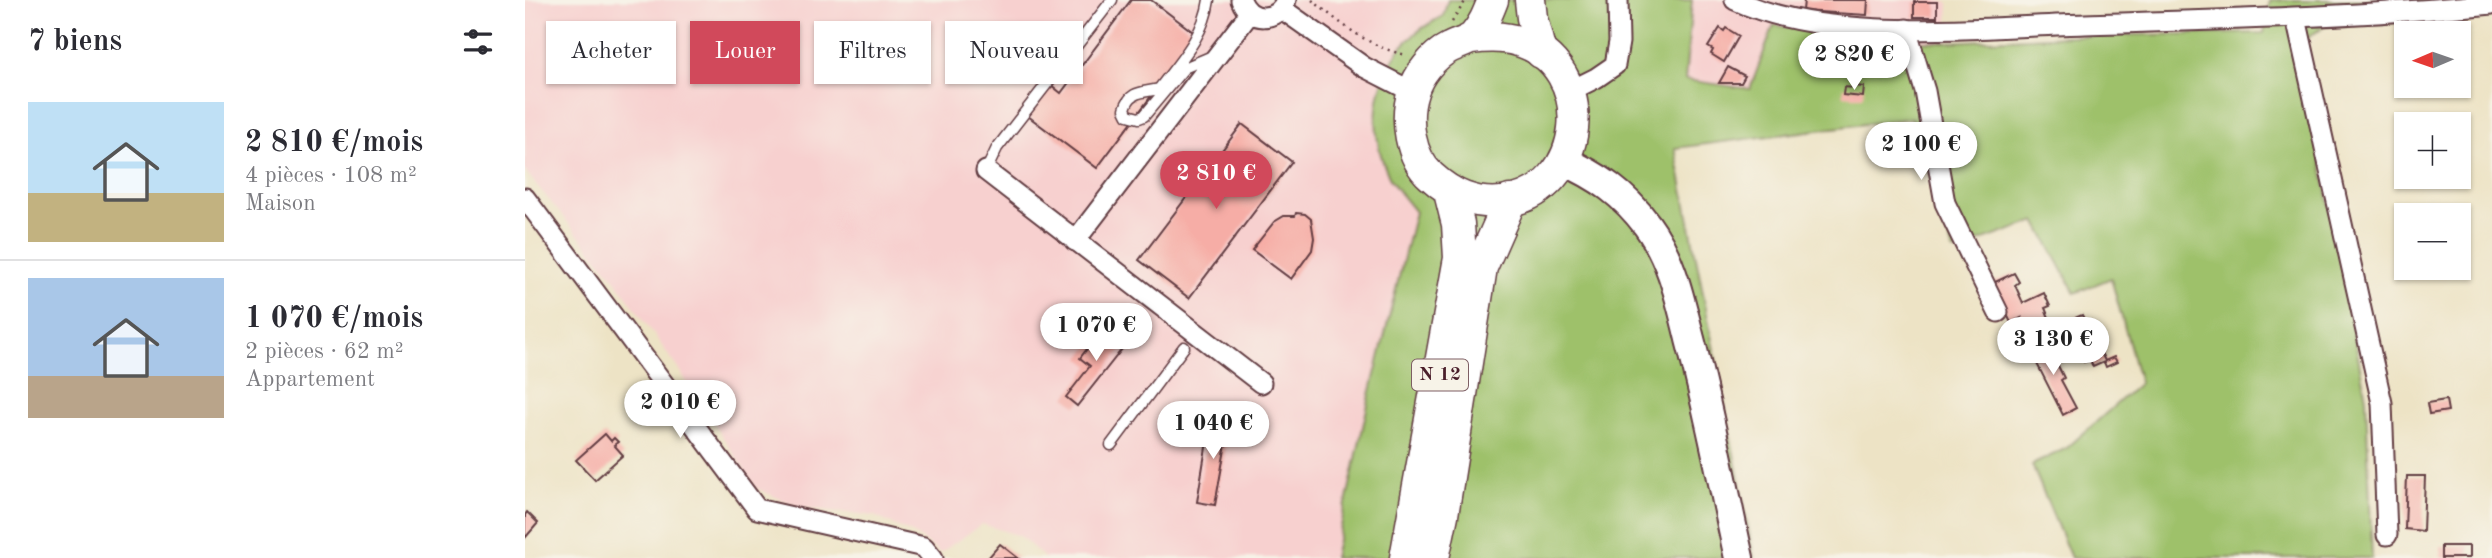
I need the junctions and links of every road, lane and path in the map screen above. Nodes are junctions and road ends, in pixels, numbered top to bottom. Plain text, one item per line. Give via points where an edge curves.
1 (1112, 0) edge
2 (1209, 0) edge
3 (1311, 0) edge
4 (1466, 0) edge
5 (1493, 0) edge
6 (1530, 0) edge
7 (1618, 0) edge
8 (1735, 0) edge
9 (1284, 4) edge
10 (2492, 4) edge
11 (1246, 7) edge
12 (2296, 18) junction
13 (1906, 29) junction
14 (1460, 35) junction
15 (1220, 52) junction
16 (1541, 53) junction
17 (1409, 55) dead end
18 (1570, 91) junction
19 (1413, 92) junction
20 (1564, 161) junction
21 (986, 171) joint
22 (1450, 192) junction
23 (525, 198) edge
24 (1510, 201) junction
25 (1075, 241) junction
26 (1999, 312) dead end
27 (1184, 347) dead end
28 (1261, 383) dead end
29 (1111, 445) dead end
30 (2387, 534) dead end
31 (933, 558) edge
32 (1406, 558) edge
33 (1433, 558) edge
34 (1739, 558) edge

1 - 21 lane via 997,148
2 - 15 lane via 1202,30 1193,44 1159,89 1135,93 1127,101 1128,115 1144,116 1184,68
3 - 17 path via 1368,41
4 - 14 path
5 - 14 main road via 1483,24
6 - 16 main road
7 - 18 street via 1615,65
8 - 13 street via 1776,15 1831,25
9 - 11 street via 1277,13 1263,18
9 - 19 street via 1364,67
10 - 12 street
11 - 15 street
12 - 13 street
12 - 30 street via 2382,403
13 - 26 street via 1924,91 1945,203
14 - 16 main road via 1508,38
14 - 19 main road via 1426,68
15 - 25 street
16 - 18 main road
18 - 20 main road via 1573,139
19 - 22 main road via 1408,120 1413,149 1428,174
20 - 24 main road via 1532,193
20 - 34 main road via 1594,174 1625,199 1648,226 1671,268
21 - 25 street
22 - 24 main road via 1470,200
22 - 32 highway, N 12 via 1460,258
23 - 31 street via 757,509 924,547
24 - 33 highway, N 12 via 1481,267
25 - 28 street
27 - 29 lane

